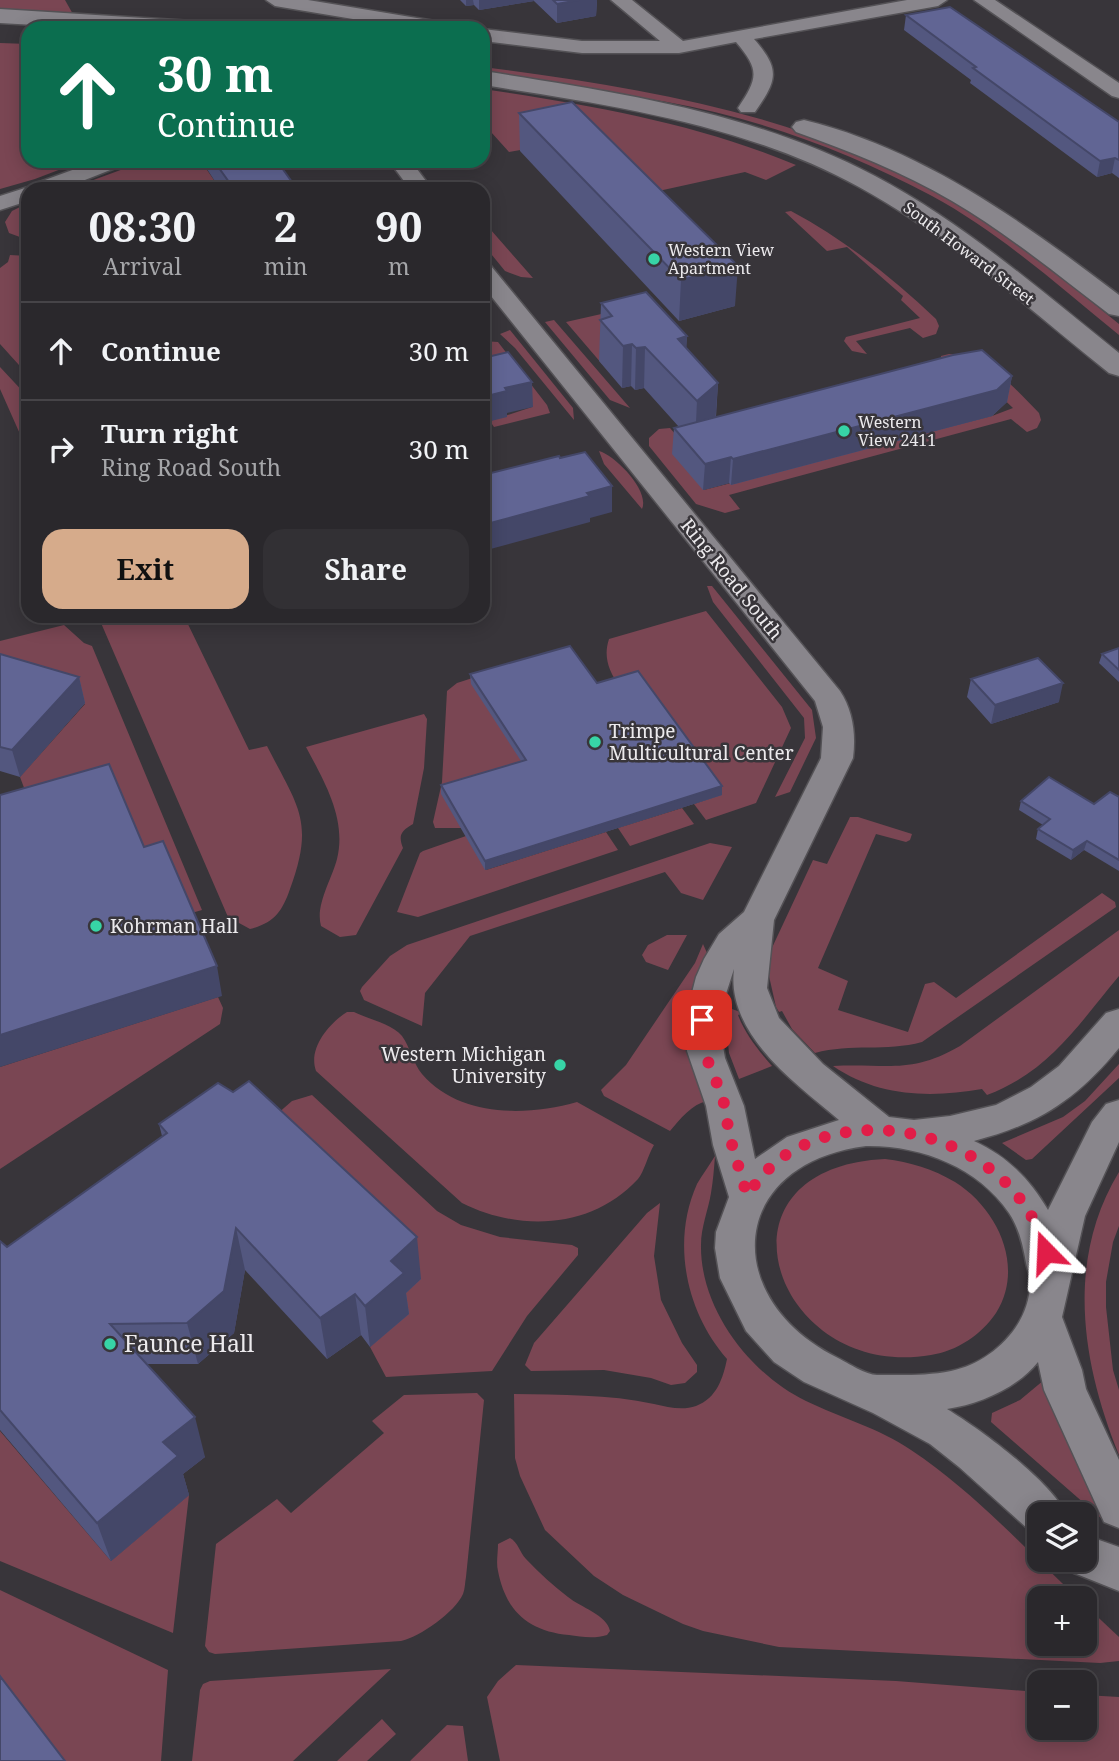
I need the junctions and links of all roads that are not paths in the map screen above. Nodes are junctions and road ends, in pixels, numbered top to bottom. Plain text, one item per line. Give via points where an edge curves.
1 (275, 0) edge
2 (938, 0) edge
3 (983, 0) edge
4 (625, 4) edge
5 (0, 16) edge
6 (80, 21) edge
7 (400, 21) edge
8 (0, 34) edge
9 (21, 35) edge
10 (490, 36) edge
11 (742, 37) junction
12 (679, 47) junction
13 (490, 61) edge
14 (490, 79) edge
15 (1119, 92) edge
16 (748, 108) junction
17 (97, 168) edge
18 (60, 182) edge
19 (21, 196) edge
20 (0, 203) edge
21 (490, 280) edge
22 (1119, 308) edge
23 (1119, 367) edge
24 (757, 919) junction
25 (1119, 1023) edge
26 (1119, 1115) edge
27 (897, 1133) junction
28 (747, 1195) junction
29 (1045, 1301) junction
30 (864, 1389) junction
31 (1031, 1502) edge
32 (1119, 1507) edge
33 (1097, 1561) edge
34 (1119, 1569) edge

1 - 7 street
2 - 11 street
3 - 15 street
4 - 12 street
5 - 6 street
8 - 9 street
10 - 12 street via 582,47
11 - 12 street
11 - 16 street via 766,73 765,84
13 - 16 street, South Howard Street
14 - 23 street, South Howard Street via 689,114 809,154 921,214
16 - 22 street, South Howard Street via 911,169 980,206
17 - 18 street
19 - 20 street
21 - 24 street, Ring Road South via 829,698 841,737 836,758
24 - 27 street, Ring Road South via 749,976 755,1007 776,1040 822,1084
24 - 28 street, Ring Road South via 743,926 710,984 702,1020 705,1054 723,1098
25 - 27 street via 1068,1082 1044,1099 989,1121
26 - 29 street via 1106,1128 1063,1222
27 - 28 street via 840,1134 800,1147 782,1157
27 - 29 street, Ring Road South via 944,1143 972,1155 1015,1191 1041,1234
28 - 30 street via 738,1219 737,1261 760,1320 804,1360
29 - 30 street via 1032,1337 1017,1355 981,1382 927,1395
29 - 32 street, Ring Road South via 1065,1390
30 - 31 street via 932,1423 984,1459
33 - 34 street

